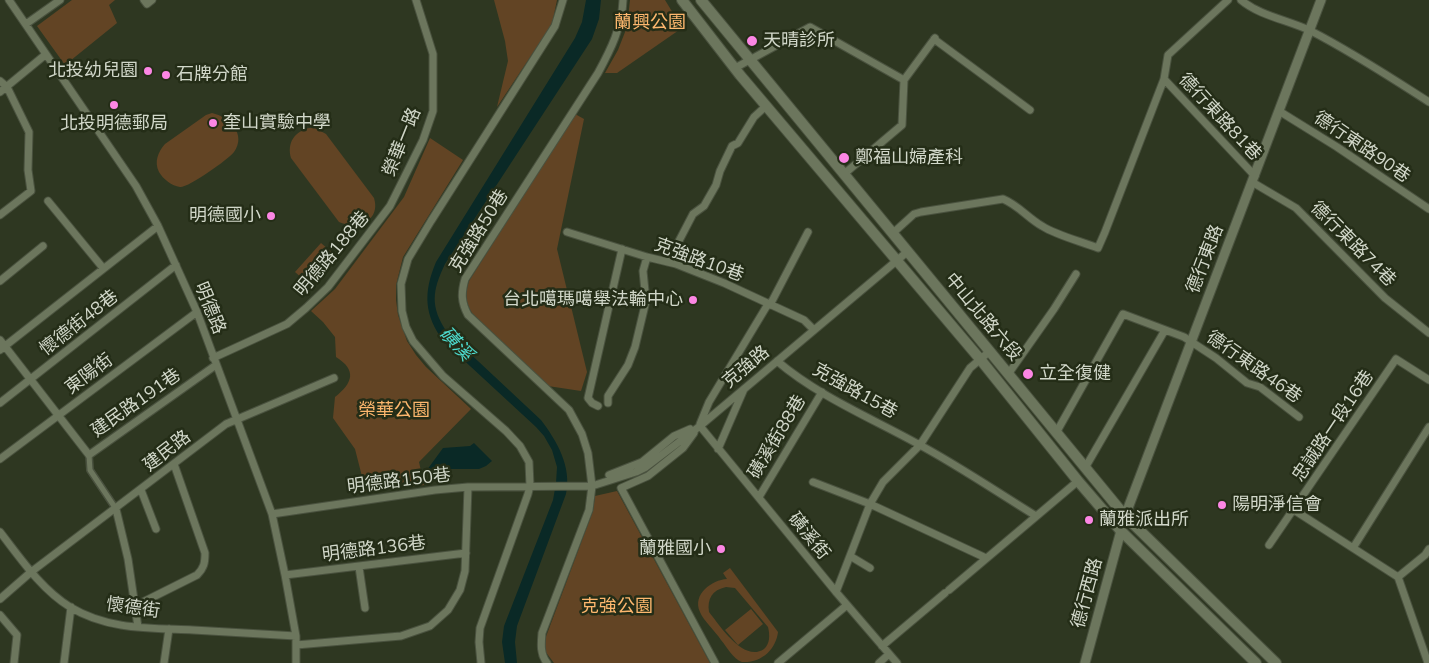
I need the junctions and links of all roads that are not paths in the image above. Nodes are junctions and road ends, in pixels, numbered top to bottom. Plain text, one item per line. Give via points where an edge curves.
1 (9, 0) edge
2 (60, 0) edge
3 (416, 0) edge
4 (563, 0) edge
5 (623, 0) edge
6 (682, 0) edge
7 (701, 0) edge
8 (1228, 0) edge
9 (1241, 0) edge
10 (1321, 0) edge
11 (26, 24) junction
12 (1310, 30) junction
13 (46, 55) junction
14 (749, 60) junction
15 (734, 68) junction
16 (1164, 79) junction
17 (904, 80) junction
18 (0, 81) edge
19 (7, 87) junction
20 (0, 92) edge
21 (1429, 102) edge
22 (766, 106) junction
23 (1030, 110) dead end
24 (1279, 111) junction
25 (844, 174) junction
26 (1253, 179) junction
27 (48, 201) dead end
28 (390, 206) joint
29 (1429, 209) edge
30 (0, 215) edge
31 (158, 226) junction
32 (567, 232) dead end
33 (808, 232) dead end
34 (893, 233) junction
35 (43, 246) dead end
36 (622, 249) junction
37 (907, 252) junction
38 (647, 257) junction
39 (896, 261) junction
40 (668, 262) junction
41 (176, 265) junction
42 (103, 268) junction
43 (1076, 274) dead end
44 (0, 281) edge
45 (769, 304) junction
46 (197, 312) junction
47 (814, 330) junction
48 (1165, 330) junction
49 (1429, 333) edge
50 (1191, 342) junction
51 (2, 345) edge
52 (990, 351) junction
53 (980, 359) junction
54 (215, 361) junction
55 (777, 361) junction
56 (1009, 373) junction
57 (334, 378) dead end
58 (32, 379) junction
59 (1429, 380) edge
60 (745, 386) junction
61 (822, 392) junction
62 (0, 403) edge
63 (608, 403) dead end
64 (598, 406) dead end
65 (60, 415) junction
66 (1300, 416) dead end
67 (237, 419) junction
68 (700, 426) junction
69 (1429, 427) edge
70 (1056, 433) junction
71 (920, 445) junction
72 (718, 449) junction
73 (89, 455) junction
74 (0, 459) edge
75 (174, 464) junction
76 (1085, 468) junction
77 (610, 475) dead end
78 (813, 482) dead end
79 (1078, 482) junction
80 (530, 486) junction
81 (592, 486) junction
82 (468, 488) junction
83 (141, 490) junction
84 (759, 497) junction
85 (870, 504) junction
86 (116, 509) junction
87 (1294, 510) junction
88 (272, 514) junction
89 (1036, 516) junction
90 (1126, 516) junction
91 (156, 530) dead end
92 (1121, 531) junction
93 (0, 532) edge
94 (1269, 545) dead end
95 (1353, 548) junction
96 (1429, 548) edge
97 (466, 553) junction
98 (850, 556) junction
99 (986, 558) junction
100 (359, 567) junction
101 (870, 568) dead end
102 (31, 572) junction
103 (285, 575) junction
104 (1398, 577) junction
105 (836, 592) junction
106 (0, 599) edge
107 (847, 605) junction
108 (135, 606) junction
109 (71, 607) junction
110 (365, 608) dead end
111 (0, 616) edge
112 (138, 627) junction
113 (169, 629) junction
114 (296, 636) junction
115 (296, 645) junction
116 (882, 646) junction
117 (889, 654) junction
118 (14, 663) edge
119 (64, 663) edge
120 (164, 663) edge
121 (296, 663) edge
122 (481, 663) edge
123 (547, 663) edge
124 (715, 663) edge
125 (778, 663) edge
126 (879, 663) edge
127 (897, 663) edge
128 (1085, 663) edge
129 (1256, 663) edge
130 (1276, 663) edge
131 (1428, 663) edge

1 - 11 street, 明德路
2 - 11 street
3 - 28 street, 榮華一路 via 433,54 433,111 423,140
4 - 80 street via 556,26 430,221 408,259 401,284 406,327 418,349 520,446 529,462
5 - 81 street, 克強路50巷 via 619,30 598,73 465,279 462,289 463,306 468,315 569,410 588,453
6 - 15 main road, 中山北路六段
7 - 14 main road, 中山北路六段
8 - 16 street via 1168,56
9 - 12 street via 1257,10
10 - 12 street, 德行東路
11 - 13 street, 明德路
12 - 21 street
12 - 24 street, 德行東路
13 - 19 street
13 - 31 street, 明德路 via 109,144
14 - 15 street
14 - 17 street via 810,26
14 - 25 main road, 中山北路六段
15 - 22 main road, 中山北路六段
16 - 26 street, 德行東路81巷
16 - 34 street via 1098,248 1045,228 1003,199 914,214
17 - 23 street via 934,38
17 - 25 street via 902,125
18 - 19 street
19 - 20 street
19 - 30 street via 29,132 30,191
22 - 39 main road, 中山北路六段
22 - 40 street via 754,117 738,143 732,146 716,185 704,206 693,214
24 - 26 street, 德行東路
24 - 29 street, 德行東路90巷
25 - 34 main road, 中山北路六段
26 - 49 street, 德行東路74巷 via 1296,208 1385,298
26 - 50 street, 德行東路
27 - 42 street
28 - 54 street, 明德路188巷 via 328,287 306,308 287,324
31 - 41 street, 明德路
31 - 42 street
32 - 36 street, 克強路10巷
33 - 45 street
34 - 37 main road, 中山北路六段
35 - 44 street
36 - 38 street, 克強路10巷
36 - 64 street via 588,398
37 - 39 street, 克強路
37 - 52 main road, 中山北路六段
38 - 40 street, 克強路10巷
38 - 63 street via 644,271 646,301 635,347 628,365 608,396
39 - 47 street, 克強路
39 - 53 main road, 中山北路六段
40 - 45 street, 克強路10巷 via 724,282
41 - 46 street, 明德路
41 - 58 street, 懷德街48巷
42 - 51 street
43 - 56 street
45 - 47 street, 克強路10巷 via 804,320
45 - 68 street via 709,402
46 - 54 street, 明德路
46 - 65 street, 東陽街
47 - 55 street, 克強路
48 - 50 street, 德行東路46巷 via 1184,336
48 - 70 street, 德行東路46巷 via 1123,314
48 - 76 street
50 - 66 street, 德行東路46巷
50 - 90 street, 德行東路
51 - 58 street, 建民路191巷
52 - 53 street
52 - 56 main road, 中山北路六段
53 - 71 street via 970,368
53 - 79 main road, 中山北路六段
54 - 67 street, 明德路
54 - 73 street, 建民路191巷
55 - 60 street, 克強路
55 - 61 street, 克強路15巷
56 - 70 main road, 中山北路六段
57 - 67 street, 建民路
58 - 62 street, 懷德街48巷
58 - 65 street, 建民路191巷
59 - 87 street, 忠誠路一段16巷 via 1396,359
60 - 68 street, 克強路
60 - 72 street
61 - 71 street, 克強路15巷
61 - 84 street, 磺溪街88巷
65 - 73 street, 建民路191巷
65 - 74 street, 東陽街
67 - 75 street, 建民路
67 - 88 street, 明德路
68 - 72 street, 磺溪街
68 - 77 street via 674,436 642,462
68 - 81 street, 克強路 via 646,467
68 - 124 street via 683,448 648,476 621,488
69 - 95 street
70 - 76 main road, 中山北路六段
71 - 85 street via 883,482
71 - 89 street, 克強路15巷
72 - 84 street, 磺溪街
73 - 86 street via 90,470
75 - 83 street, 建民路
75 - 108 street via 205,553 205,564 197,575
76 - 90 main road, 中山北路六段
78 - 85 street
79 - 89 street
79 - 92 main road, 中山北路六段
80 - 81 street, 明德路150巷
80 - 82 street, 明德路150巷
80 - 122 street via 480,628
81 - 123 street, 克強路50巷 via 589,510 542,633 542,654
82 - 88 street, 明德路150巷 via 415,492
82 - 97 street
83 - 86 street, 建民路
83 - 91 street
84 - 105 street, 磺溪街
85 - 98 street
85 - 99 street
86 - 102 street, 建民路
86 - 108 street
87 - 94 street, 忠誠路一段16巷
87 - 95 street
88 - 103 street, 明德路
89 - 99 street
90 - 92 street, 德行東路
90 - 130 main road, 中山北路六段
92 - 128 street, 德行西路
92 - 129 main road, 中山北路六段
93 - 102 street, 懷德街
95 - 104 street
96 - 104 street
97 - 100 street, 明德路136巷
97 - 115 street via 460,590 448,610 430,626 402,636
98 - 101 street
98 - 105 street
99 - 116 street
100 - 103 street, 明德路136巷
100 - 110 street
102 - 106 street, 建民路
102 - 109 street, 懷德街
103 - 114 street, 明德路
104 - 131 street
105 - 107 street, 磺溪街
107 - 116 street, 磺溪街
107 - 125 street
108 - 112 street
109 - 112 street, 懷德街 via 106,623
109 - 119 street
111 - 118 street via 18,635
112 - 113 street, 懷德街
113 - 114 street, 懷德街
113 - 120 street
114 - 115 street, 明德路
115 - 121 street, 明德路
116 - 117 street, 磺溪街
117 - 126 street
117 - 127 street, 磺溪街

